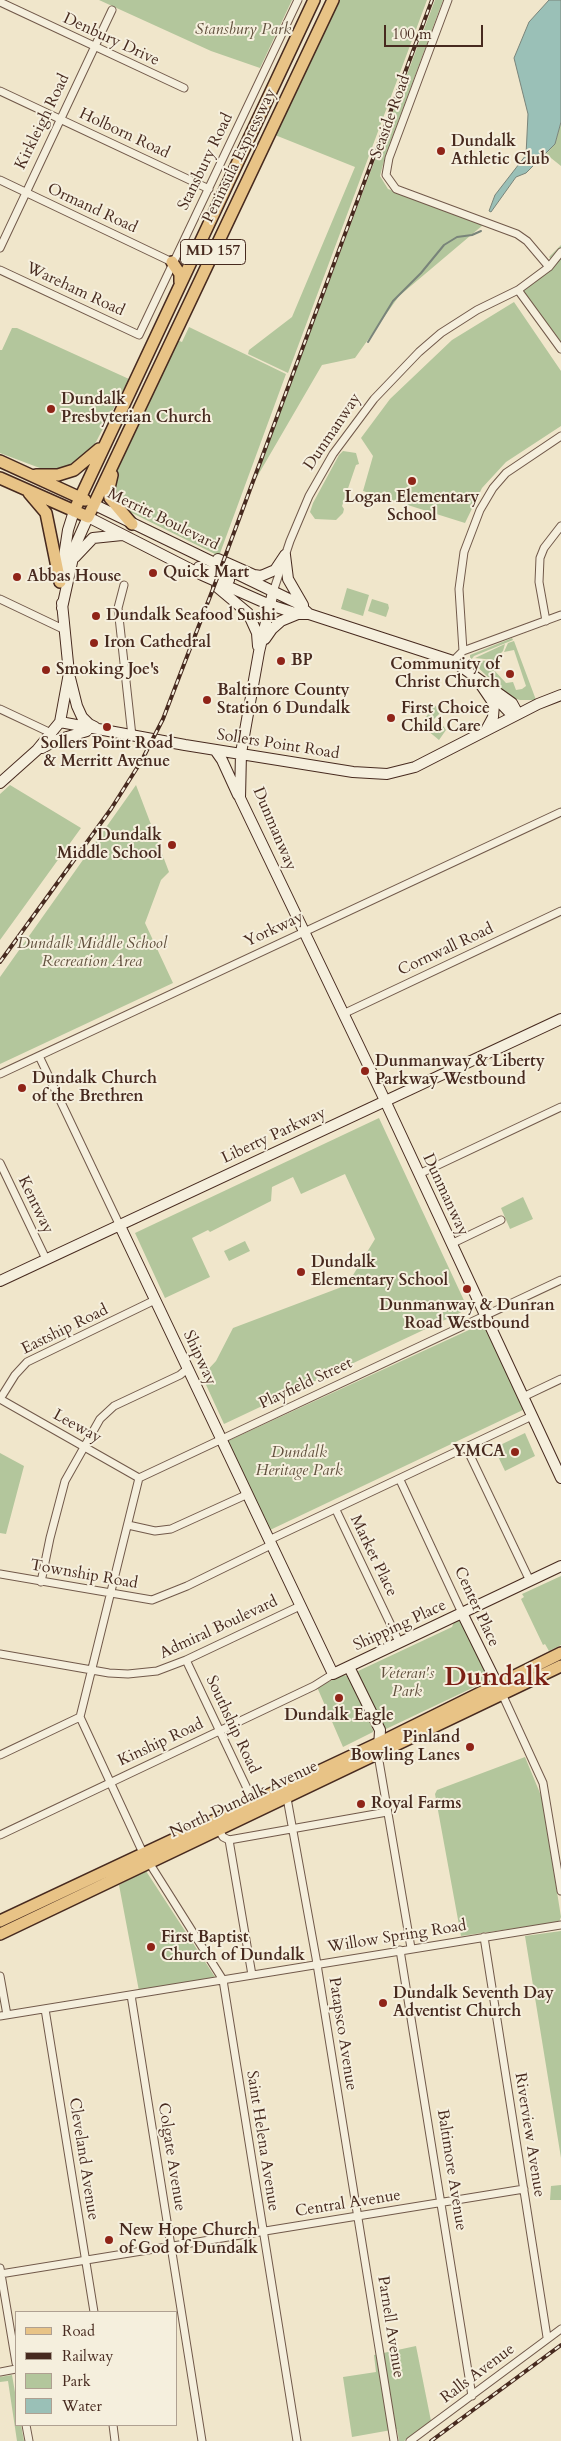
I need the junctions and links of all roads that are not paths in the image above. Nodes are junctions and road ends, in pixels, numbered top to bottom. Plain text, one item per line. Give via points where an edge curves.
1 (298, 0) edge
2 (314, 0) edge
3 (332, 0) edge
4 (448, 0) edge
5 (0, 2) edge
6 (112, 10) dead end
7 (94, 47) junction
8 (184, 88) dead end
9 (0, 91) edge
10 (60, 119) junction
11 (0, 180) edge
12 (209, 189) junction
13 (24, 193) junction
14 (0, 248) edge
15 (561, 252) edge
16 (212, 253) junction
17 (172, 262) junction
18 (549, 267) junction
19 (0, 270) edge
20 (180, 282) junction
21 (518, 290) junction
22 (139, 335) joint
23 (561, 349) edge
24 (134, 382) junction
25 (561, 436) edge
26 (107, 440) junction
27 (117, 452) junction
28 (0, 461) edge
29 (29, 474) junction
30 (0, 478) edge
31 (19, 486) junction
32 (80, 497) junction
33 (93, 504) junction
34 (74, 511) junction
35 (88, 516) junction
36 (132, 524) junction
37 (561, 526) edge
38 (124, 535) junction
39 (193, 552) junction
40 (285, 555) junction
41 (174, 561) junction
42 (70, 567) junction
43 (202, 575) junction
44 (60, 582) junction
45 (124, 585) dead end
46 (273, 592) junction
47 (0, 599) edge
48 (270, 605) junction
49 (62, 608) junction
50 (298, 614) junction
51 (309, 614) junction
52 (561, 615) edge
53 (546, 621) junction
54 (63, 629) junction
55 (463, 651) junction
56 (259, 652) junction
57 (453, 661) junction
58 (69, 673) junction
59 (476, 677) junction
60 (561, 695) edge
61 (504, 697) junction
62 (538, 704) junction
63 (0, 709) edge
64 (515, 715) junction
65 (60, 722) junction
66 (93, 729) junction
67 (486, 730) junction
68 (106, 731) junction
69 (51, 733) junction
70 (132, 736) junction
71 (37, 750) junction
72 (215, 750) junction
73 (242, 753) junction
74 (0, 783) edge
75 (240, 798) junction
76 (561, 812) edge
77 (561, 911) edge
78 (303, 931) junction
79 (343, 1014) junction
80 (561, 1019) edge
81 (40, 1056) junction
82 (0, 1074) edge
83 (385, 1100) junction
84 (561, 1107) edge
85 (0, 1163) edge
86 (419, 1174) junction
87 (501, 1220) dead end
88 (120, 1226) junction
89 (451, 1244) junction
90 (46, 1260) junction
91 (561, 1280) edge
92 (0, 1281) edge
93 (155, 1300) junction
94 (484, 1315) junction
95 (187, 1369) junction
96 (561, 1379) edge
97 (523, 1396) junction
98 (0, 1399) edge
99 (532, 1416) junction
100 (222, 1439) junction
101 (84, 1447) junction
102 (466, 1447) junction
103 (139, 1478) junction
104 (561, 1478) edge
105 (400, 1480) junction
106 (248, 1494) junction
107 (336, 1510) junction
108 (128, 1525) junction
109 (270, 1543) junction
110 (561, 1566) edge
111 (0, 1574) edge
112 (530, 1581) junction
113 (41, 1582) junction
114 (110, 1594) junction
115 (300, 1606) junction
116 (462, 1613) junction
117 (399, 1642) junction
118 (561, 1653) edge
119 (0, 1654) edge
120 (186, 1660) junction
121 (349, 1666) junction
122 (561, 1666) edge
123 (91, 1670) junction
124 (333, 1674) junction
125 (500, 1690) junction
126 (80, 1717) junction
127 (220, 1731) junction
128 (381, 1742) junction
129 (0, 1754) edge
130 (378, 1755) junction
131 (110, 1782) junction
132 (287, 1798) junction
133 (253, 1801) junction
134 (387, 1812) junction
135 (294, 1829) junction
136 (219, 1830) junction
137 (0, 1835) edge
138 (229, 1840) junction
139 (143, 1853) junction
140 (150, 1864) junction
141 (561, 1891) edge
142 (0, 1921) edge
143 (561, 1925) edge
144 (0, 1934) edge
145 (484, 1937) junction
146 (410, 1948) junction
147 (400, 1950) junction
148 (317, 1964) junction
149 (252, 1975) junction
150 (0, 1976) edge
151 (223, 1980) junction
152 (132, 1995) junction
153 (45, 2009) junction
154 (3, 2016) edge
155 (524, 2190) junction
156 (442, 2202) junction
157 (358, 2216) junction
158 (263, 2232) junction
159 (172, 2246) junction
160 (86, 2260) junction
161 (0, 2272) edge
162 (94, 2311) edge
163 (561, 2329) edge
164 (547, 2337) junction
165 (15, 2357) edge
166 (15, 2370) edge
167 (0, 2372) edge
168 (472, 2396) junction
169 (26, 2426) edge
170 (113, 2426) edge
171 (29, 2441) edge
172 (115, 2441) edge
173 (202, 2441) edge
174 (297, 2441) edge
175 (394, 2441) edge
176 (410, 2441) edge

1 - 12 street, Stansbury Road
2 - 20 main road, Peninsula Expressway / MD 157
3 - 16 main road, Peninsula Expressway / MD 157
4 - 18 street, Seaside Road via 389,158 388,181 396,189 517,234
5 - 7 street, Denbury Drive
6 - 7 street, Kirkleigh Road
7 - 8 street, Denbury Drive
7 - 10 street, Kirkleigh Road
9 - 10 street, Holborn Road
10 - 12 street, Holborn Road
10 - 13 street, Kirkleigh Road
11 - 13 street, Ormand Road
12 - 17 street, Stansbury Road
13 - 14 street, Kirkleigh Road
13 - 17 street, Ormand Road
15 - 18 street, Dunmanway
16 - 24 main road via 203,253 198,260 156,349
16 - 27 main road, Peninsula Expressway / MD 157
17 - 20 main road via 180,274
17 - 22 street, Stansbury Road
18 - 21 street, Dunmanway
19 - 22 street, Wareham Road
20 - 24 main road, Peninsula Expressway / MD 157
21 - 23 street
21 - 40 street, Dunmanway via 477,310 441,334 398,372 374,399 333,454 309,496
24 - 26 main road, Peninsula Expressway / MD 157
25 - 55 street via 506,473 480,510 464,552 459,589
26 - 29 main road, MD 157 via 74,470 52,476
26 - 32 main road, Peninsula Expressway
27 - 33 main road, Peninsula Expressway / MD 157
27 - 36 main road via 109,494
28 - 29 main road, Merritt Boulevard / MD 157
29 - 32 main road, Merritt Boulevard
30 - 31 main road, Merritt Boulevard
31 - 34 main road, Merritt Boulevard
31 - 44 main road via 34,497 46,513
32 - 33 main road, Merritt Boulevard
32 - 34 main road, Peninsula Expressway
33 - 35 main road, Peninsula Expressway / MD 157
33 - 36 street, Merritt Boulevard
34 - 35 main road, Merritt Boulevard
34 - 44 street
35 - 38 street, Merritt Boulevard
35 - 42 street
36 - 39 street, Merritt Boulevard
37 - 53 street via 540,558 539,582
38 - 41 street, Merritt Boulevard
38 - 42 street via 93,538 77,554
39 - 40 street via 260,576 275,570
39 - 46 street, Merritt Boulevard
40 - 46 street, Dunmanway
40 - 51 street via 285,569 292,588
41 - 43 street, Merritt Boulevard
41 - 46 street via 206,569 261,594
42 - 49 street
43 - 48 street, Merritt Boulevard
43 - 56 street via 248,613
44 - 49 street
45 - 70 street via 118,608
46 - 48 street, Dunmanway
46 - 51 street, Merritt Boulevard
47 - 54 street
48 - 50 street, Merritt Boulevard
48 - 56 street, Dunmanway
49 - 54 street
50 - 51 street, Merritt Boulevard
50 - 56 street via 287,617 272,629
51 - 57 street, Merritt Boulevard
52 - 53 street
53 - 55 street
54 - 58 street
55 - 57 street
56 - 73 street, Dunmanway
57 - 59 street, Merritt Boulevard
58 - 65 street
58 - 68 street via 82,717 89,724
59 - 61 street, Merritt Boulevard
59 - 64 street, Merritt Boulevard
59 - 67 street via 494,704 493,717
60 - 62 street, Sollers Point Road
61 - 62 street via 525,704
61 - 64 street, Merritt Boulevard via 512,703
62 - 64 street, Sollers Point Road
63 - 69 street
64 - 67 street, Sollers Point Road
65 - 66 street, Sollers Point Road
65 - 69 street
66 - 68 street, Sollers Point Road
66 - 71 street
67 - 73 street, Sollers Point Road via 414,767 387,774 353,772
68 - 70 street, Sollers Point Road
69 - 71 street
70 - 72 street, Sollers Point Road
71 - 74 street
72 - 73 street, Sollers Point Road
72 - 75 street
73 - 75 street, Dunmanway
75 - 78 street, Dunmanway
76 - 78 street, Yorkway
77 - 79 street, Cornwall Road
78 - 79 street, Dunmanway
78 - 81 street, Yorkway
79 - 83 street, Dunmanway
80 - 83 street, Liberty Parkway
81 - 82 street, Yorkway
81 - 88 street, Shipway
83 - 86 street, Dunmanway
83 - 88 street, Liberty Parkway
84 - 86 street
85 - 90 street, Kentway
86 - 89 street, Dunmanway
87 - 89 street
88 - 90 street, Liberty Parkway
88 - 93 street, Shipway
89 - 94 street, Dunmanway
90 - 92 street, Liberty Parkway
91 - 94 street, Playfield Street
93 - 95 street, Shipway
93 - 98 street, Eastship Road via 26,1362
94 - 97 street, Dunmanway
94 - 100 street, Playfield Street
95 - 100 street, Shipway
95 - 101 street via 108,1410
96 - 97 street
97 - 99 street, Dunmanway
98 - 101 street, Leeway
99 - 102 street, Township Road
99 - 104 street, Dunmanway
100 - 103 street, Playfield Street
100 - 106 street, Shipway
101 - 103 street, Leeway
101 - 113 street via 65,1481
102 - 105 street, Township Road
102 - 112 street
103 - 108 street
105 - 107 street, Township Road
105 - 116 street, Center Place
106 - 108 street via 171,1529 155,1531
106 - 109 street, Shipway
107 - 109 street, Township Road
107 - 117 street, Market Place
108 - 114 street
109 - 114 street, Township Road via 164,1597 144,1600
109 - 115 street, Shipway
110 - 112 street, Shipping Place
111 - 113 street, Township Road
112 - 116 street, Shipping Place
113 - 114 street, Township Road
114 - 123 street
115 - 120 street, Admiral Boulevard
115 - 124 street, Shipway
116 - 117 street, Shipping Place
116 - 125 street, Center Place
117 - 121 street, Shipping Place
118 - 125 main road
119 - 123 street, Admiral Boulevard
120 - 123 street, Admiral Boulevard via 168,1668 142,1673
120 - 127 street, Southship Road
121 - 124 street, Shipping Place
121 - 128 street via 380,1730
122 - 125 main road
123 - 126 street
124 - 127 street, Kinship Road
125 - 128 main road, North Dundalk Avenue
125 - 130 main road, North Dundalk Avenue
125 - 141 street, Center Place via 543,1784
126 - 129 street
126 - 131 street, Saint Helena Avenue
127 - 131 street, Kinship Road
127 - 133 street, Southship Road
128 - 130 street
128 - 133 main road, North Dundalk Avenue
130 - 132 main road, North Dundalk Avenue
130 - 134 street
131 - 137 street, Kinship Road
131 - 139 street, Saint Helena Avenue
132 - 135 street, Patapsco Avenue
132 - 136 main road, North Dundalk Avenue
133 - 139 main road, North Dundalk Avenue
134 - 135 street
134 - 146 street
135 - 138 street
135 - 148 street, Patapsco Avenue
136 - 138 street
136 - 140 main road, North Dundalk Avenue
138 - 149 street
139 - 140 street, Saint Helena Avenue
139 - 142 main road, North Dundalk Avenue
140 - 144 main road, North Dundalk Avenue
140 - 151 street, Saint Helena Avenue
143 - 145 street, Willow Spring Road
145 - 146 street, Willow Spring Road
145 - 155 street, Riverview Avenue
146 - 147 street, Willow Spring Road
147 - 148 street, Willow Spring Road
147 - 156 street, Baltimore Avenue
148 - 149 street, Willow Spring Road
148 - 157 street, Patapsco Avenue
149 - 151 street, Willow Spring Road
150 - 154 street
151 - 152 street, Willow Spring Road
151 - 158 street, Saint Helena Avenue
152 - 153 street, Willow Spring Road
152 - 159 street, Colgate Avenue
153 - 154 street, Willow Spring Road
153 - 160 street, Cleveland Avenue
155 - 156 street, Central Avenue
155 - 164 street, Riverview Avenue
156 - 157 street, Central Avenue
156 - 168 street, Baltimore Avenue
157 - 158 street, Central Avenue
157 - 175 street, Parnell Avenue
158 - 159 street, Central Avenue
158 - 174 street, Saint Helena Avenue
159 - 160 street, Central Avenue
159 - 173 street, Colgate Avenue
160 - 161 street, Central Avenue
160 - 162 street, Cleveland Avenue
161 - 165 street
163 - 164 street, Ralls Avenue
164 - 168 street, Ralls Avenue
166 - 167 street
168 - 176 street, Ralls Avenue
169 - 171 street
170 - 172 street

